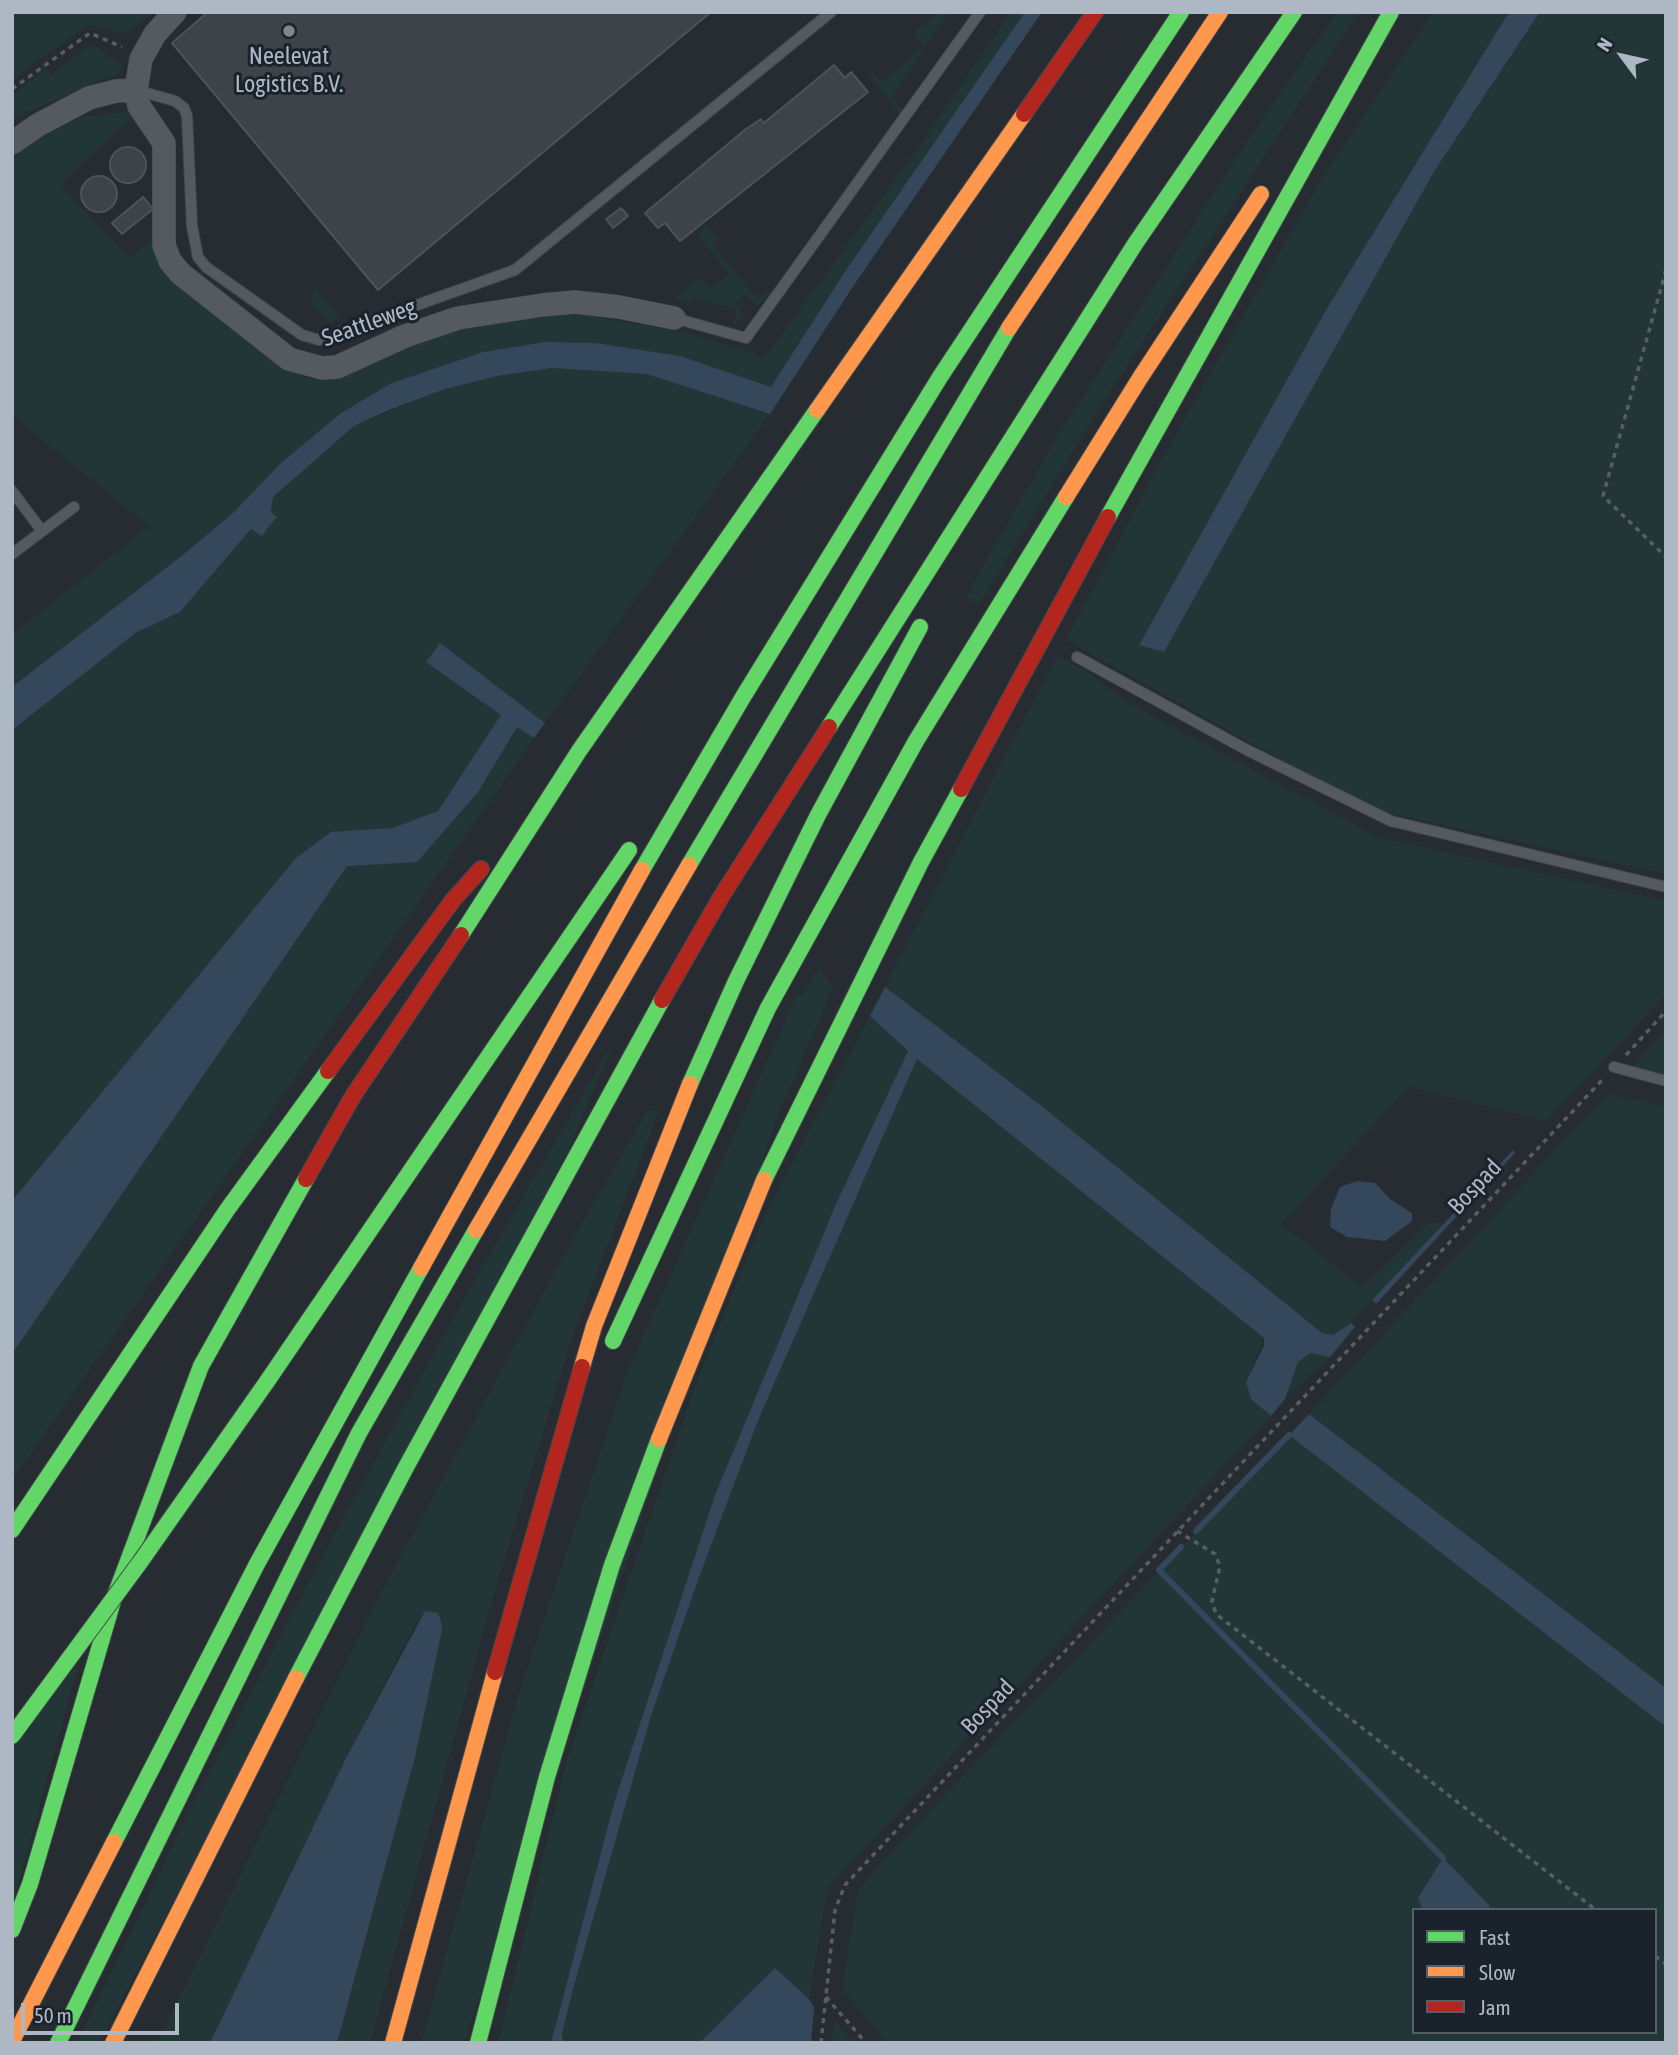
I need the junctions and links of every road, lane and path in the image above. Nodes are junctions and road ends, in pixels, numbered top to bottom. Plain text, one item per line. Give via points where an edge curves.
1 (175, 12) edge
2 (831, 12) edge
3 (980, 12) edge
4 (1095, 12) edge
5 (1181, 12) edge
6 (1220, 12) edge
7 (1294, 12) edge
8 (1381, 12) edge
9 (1391, 12) edge
10 (141, 59) junction
11 (12, 89) edge
12 (136, 90) junction
13 (1313, 115) dead end
14 (12, 143) edge
15 (1268, 184) dead end
16 (1135, 244) junction
17 (1666, 270) edge
18 (674, 318) joint
19 (1001, 486) dead end
20 (12, 491) edge
21 (74, 507) dead end
22 (42, 530) junction
23 (12, 554) edge
24 (1666, 557) edge
25 (928, 614) dead end
26 (1077, 657) dead end
27 (743, 697) junction
28 (555, 787) junction
29 (653, 818) dead end
30 (636, 840) dead end
31 (1666, 887) edge
32 (1666, 1011) edge
33 (1614, 1067) junction
34 (1666, 1081) edge
35 (556, 1464) junction
36 (12, 1530) edge
37 (1177, 1531) junction
38 (12, 1735) edge
39 (1593, 1908) edge
40 (12, 1930) edge
41 (826, 1996) junction
42 (12, 2041) edge
43 (58, 2043) edge
44 (113, 2043) edge
45 (393, 2043) edge
46 (478, 2043) edge
47 (821, 2043) edge
48 (866, 2043) edge

1 - 10 street
2 - 12 lane via 515,270 319,340 302,335 198,257 192,226 187,116 175,101
3 - 18 lane via 746,338
4 - 28 highway
5 - 27 highway via 940,377
6 - 43 highway via 999,342 585,1040 359,1433
7 - 16 highway
8 - 13 highway
9 - 46 highway via 1162,417 934,838 772,1162 612,1565 547,1777
10 - 11 path via 90,33
10 - 12 street
12 - 14 street via 89,98
12 - 18 street, Seattleweg via 139,106 164,143 164,245 170,261 289,359 322,369 337,367 458,318 542,305 575,302
15 - 35 highway via 1140,378 916,741 768,1008
16 - 19 highway
16 - 44 highway via 752,846 635,1046 373,1530
17 - 24 path via 1603,496
20 - 22 lane
21 - 22 lane
22 - 23 lane
25 - 35 highway via 812,826 668,1134 594,1326
26 - 31 lane via 1247,750 1391,821
27 - 29 highway
27 - 42 highway via 258,1562
28 - 36 highway via 445,911 227,1210
28 - 40 highway via 353,1096 201,1366 113,1601 30,1884
30 - 38 highway, bridge via 266,1383
32 - 33 path, Bospad
33 - 34 lane
33 - 37 path, Bospad
35 - 45 highway via 438,1870
37 - 39 path via 1215,1554 1220,1566 1212,1601 1216,1614
37 - 41 path, Bospad via 845,1885 835,1910
41 - 47 path, Bospad
41 - 48 path

